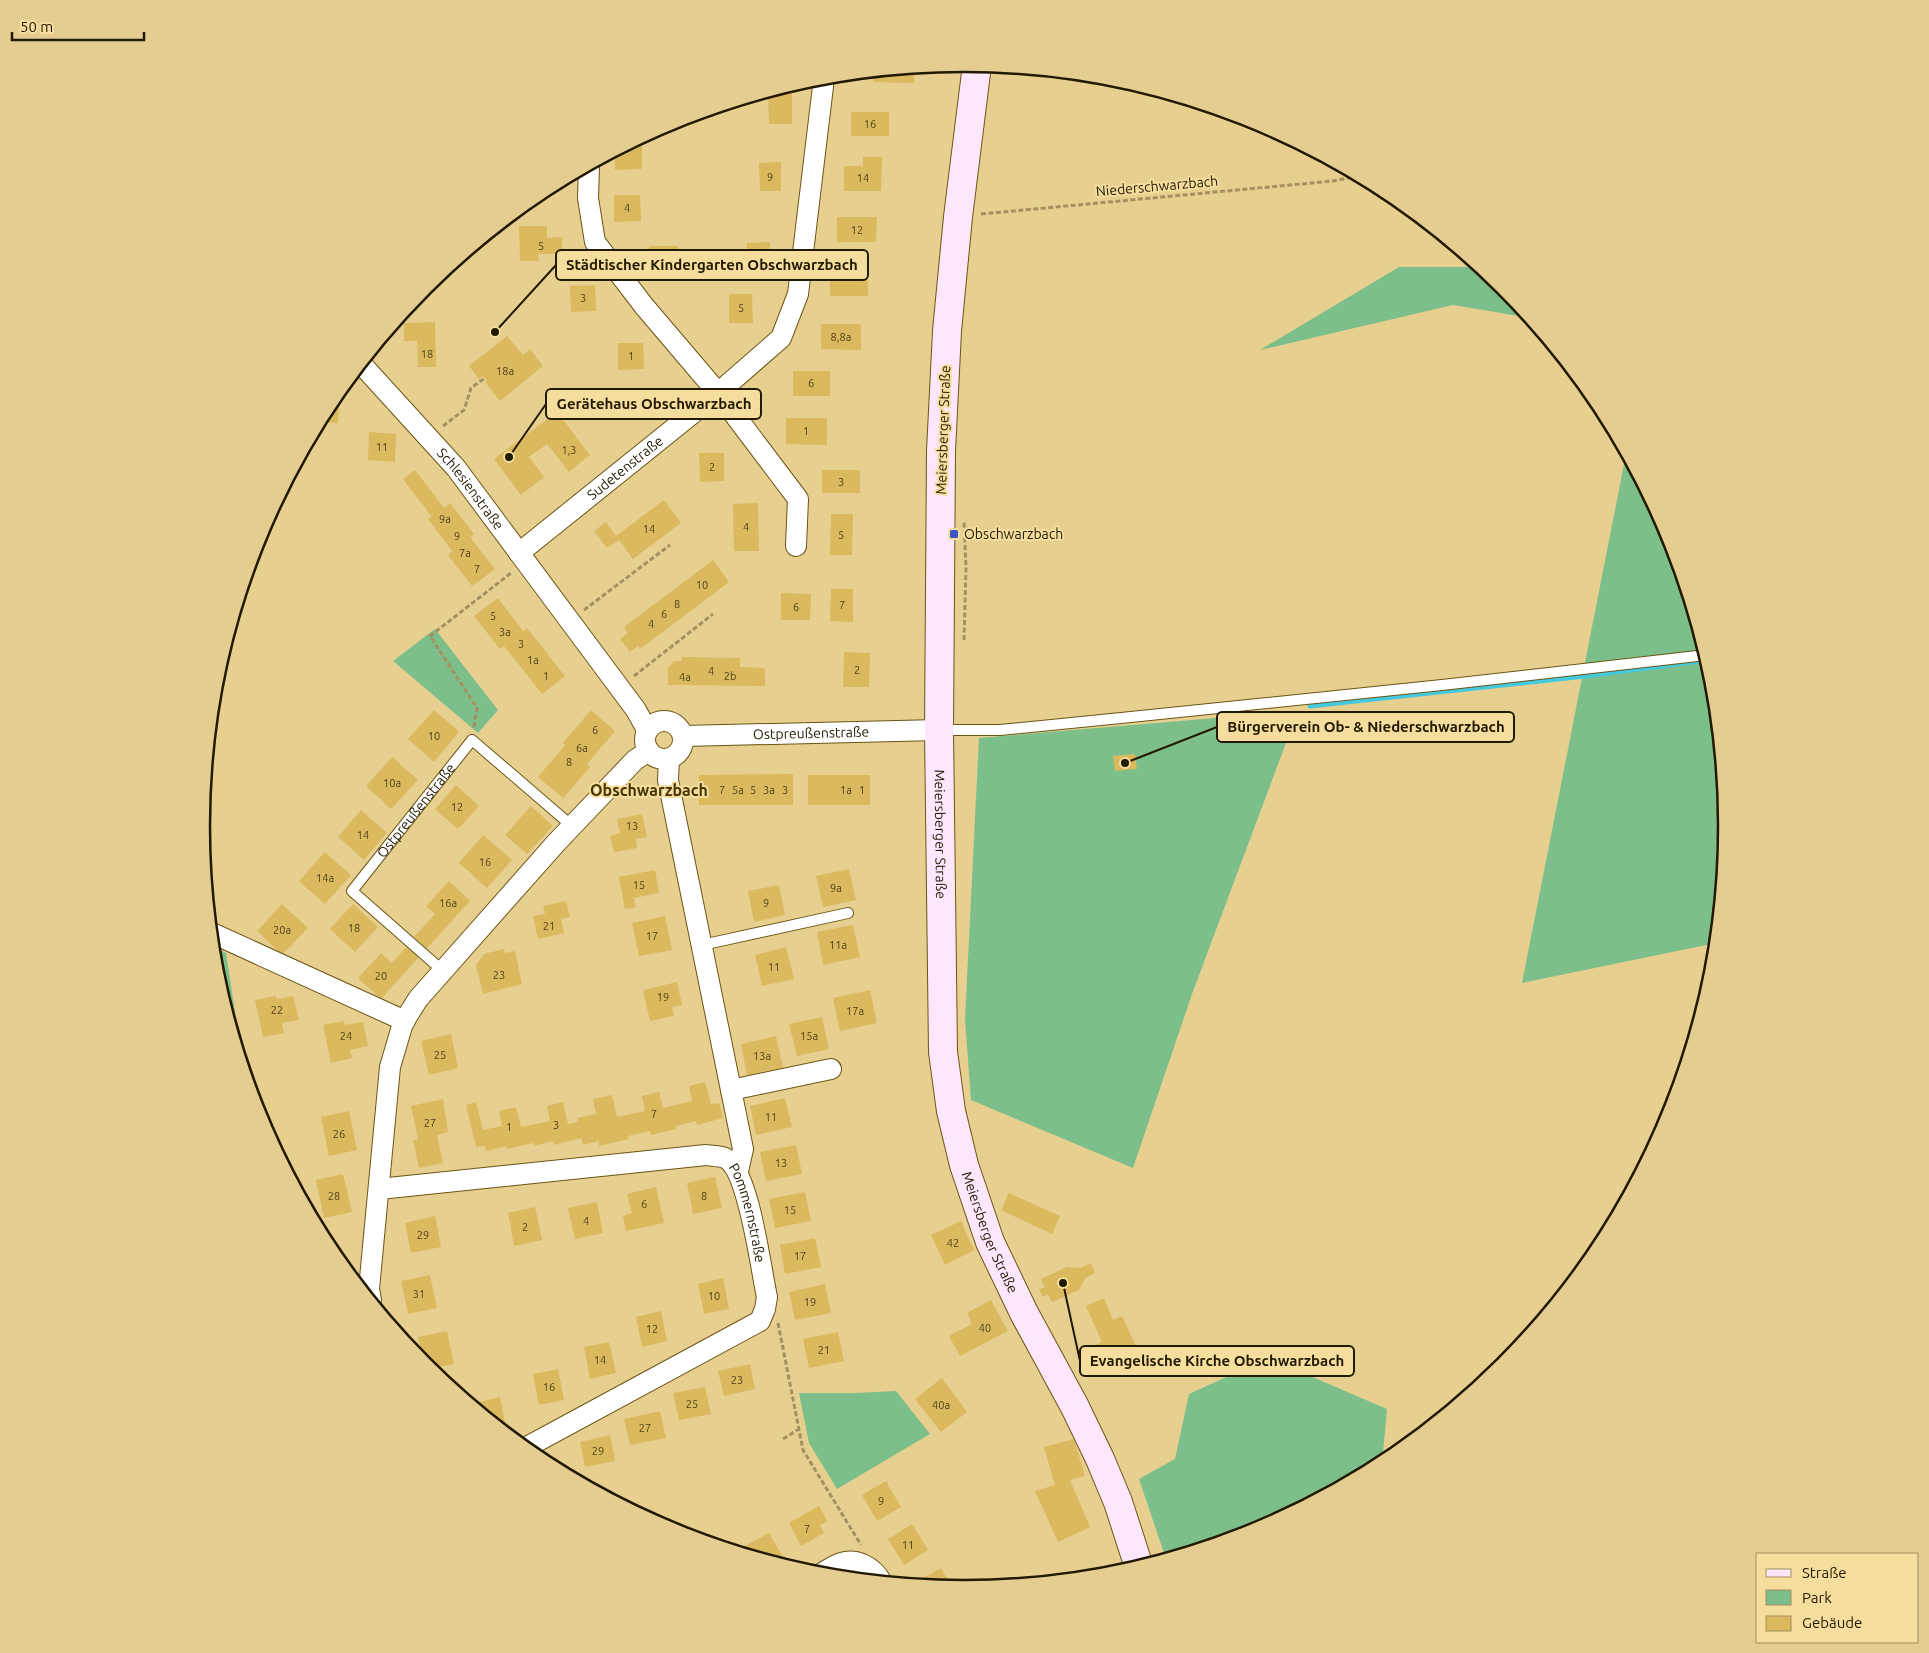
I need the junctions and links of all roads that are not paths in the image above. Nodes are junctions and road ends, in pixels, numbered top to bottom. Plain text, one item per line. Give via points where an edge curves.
1 (976, 72) edge
2 (823, 86) edge
3 (589, 173) edge
4 (365, 368) edge
5 (718, 393) junction
6 (796, 546) dead end
7 (522, 557) junction
8 (1699, 656) edge
9 (647, 730) junction
10 (939, 730) junction
11 (683, 736) junction
12 (649, 751) junction
13 (668, 759) junction
14 (572, 826) junction
15 (848, 914) dead end
16 (219, 936) edge
17 (702, 945) junction
18 (443, 971) junction
19 (405, 1020) junction
20 (831, 1069) dead end
21 (731, 1090) junction
22 (738, 1171) junction
23 (379, 1189) junction
24 (369, 1290) edge
25 (533, 1444) edge
26 (1137, 1560) edge
27 (832, 1568) edge
28 (876, 1575) edge

1 - 10 main road, Meiersberger Straße via 947,331 941,451
2 - 5 street, Sudetenstraße via 798,294 781,338
3 - 5 street via 588,198 595,242
4 - 7 street, Schlesienstraße via 456,468
5 - 6 street via 798,499
5 - 7 street, Sudetenstraße
7 - 9 street, Schlesienstraße via 636,710
8 - 10 lane via 1084,722 1000,730
9 - 11 street via 659,721 667,721 674,724
9 - 12 street via 645,745
10 - 11 street, Ostpreußenstraße
10 - 26 main road, Meiersberger Straße via 943,1052 951,1111 984,1227 1024,1313 1100,1459
11 - 13 street via 680,750
12 - 13 street via 654,757
12 - 14 street via 635,760
13 - 17 street via 668,780
14 - 18 street
14 - 18 lane, Ostpreußenstraße via 472,740 352,891
15 - 17 lane
16 - 19 street
17 - 21 street
18 - 19 street via 418,999
19 - 23 street via 390,1067
20 - 21 street
21 - 22 street via 744,1149
22 - 23 street, Pommernstraße via 726,1158 706,1155
22 - 25 street, Pommernstraße via 746,1192 767,1297 760,1321
23 - 24 street
27 - 28 street via 841,1563 859,1562

